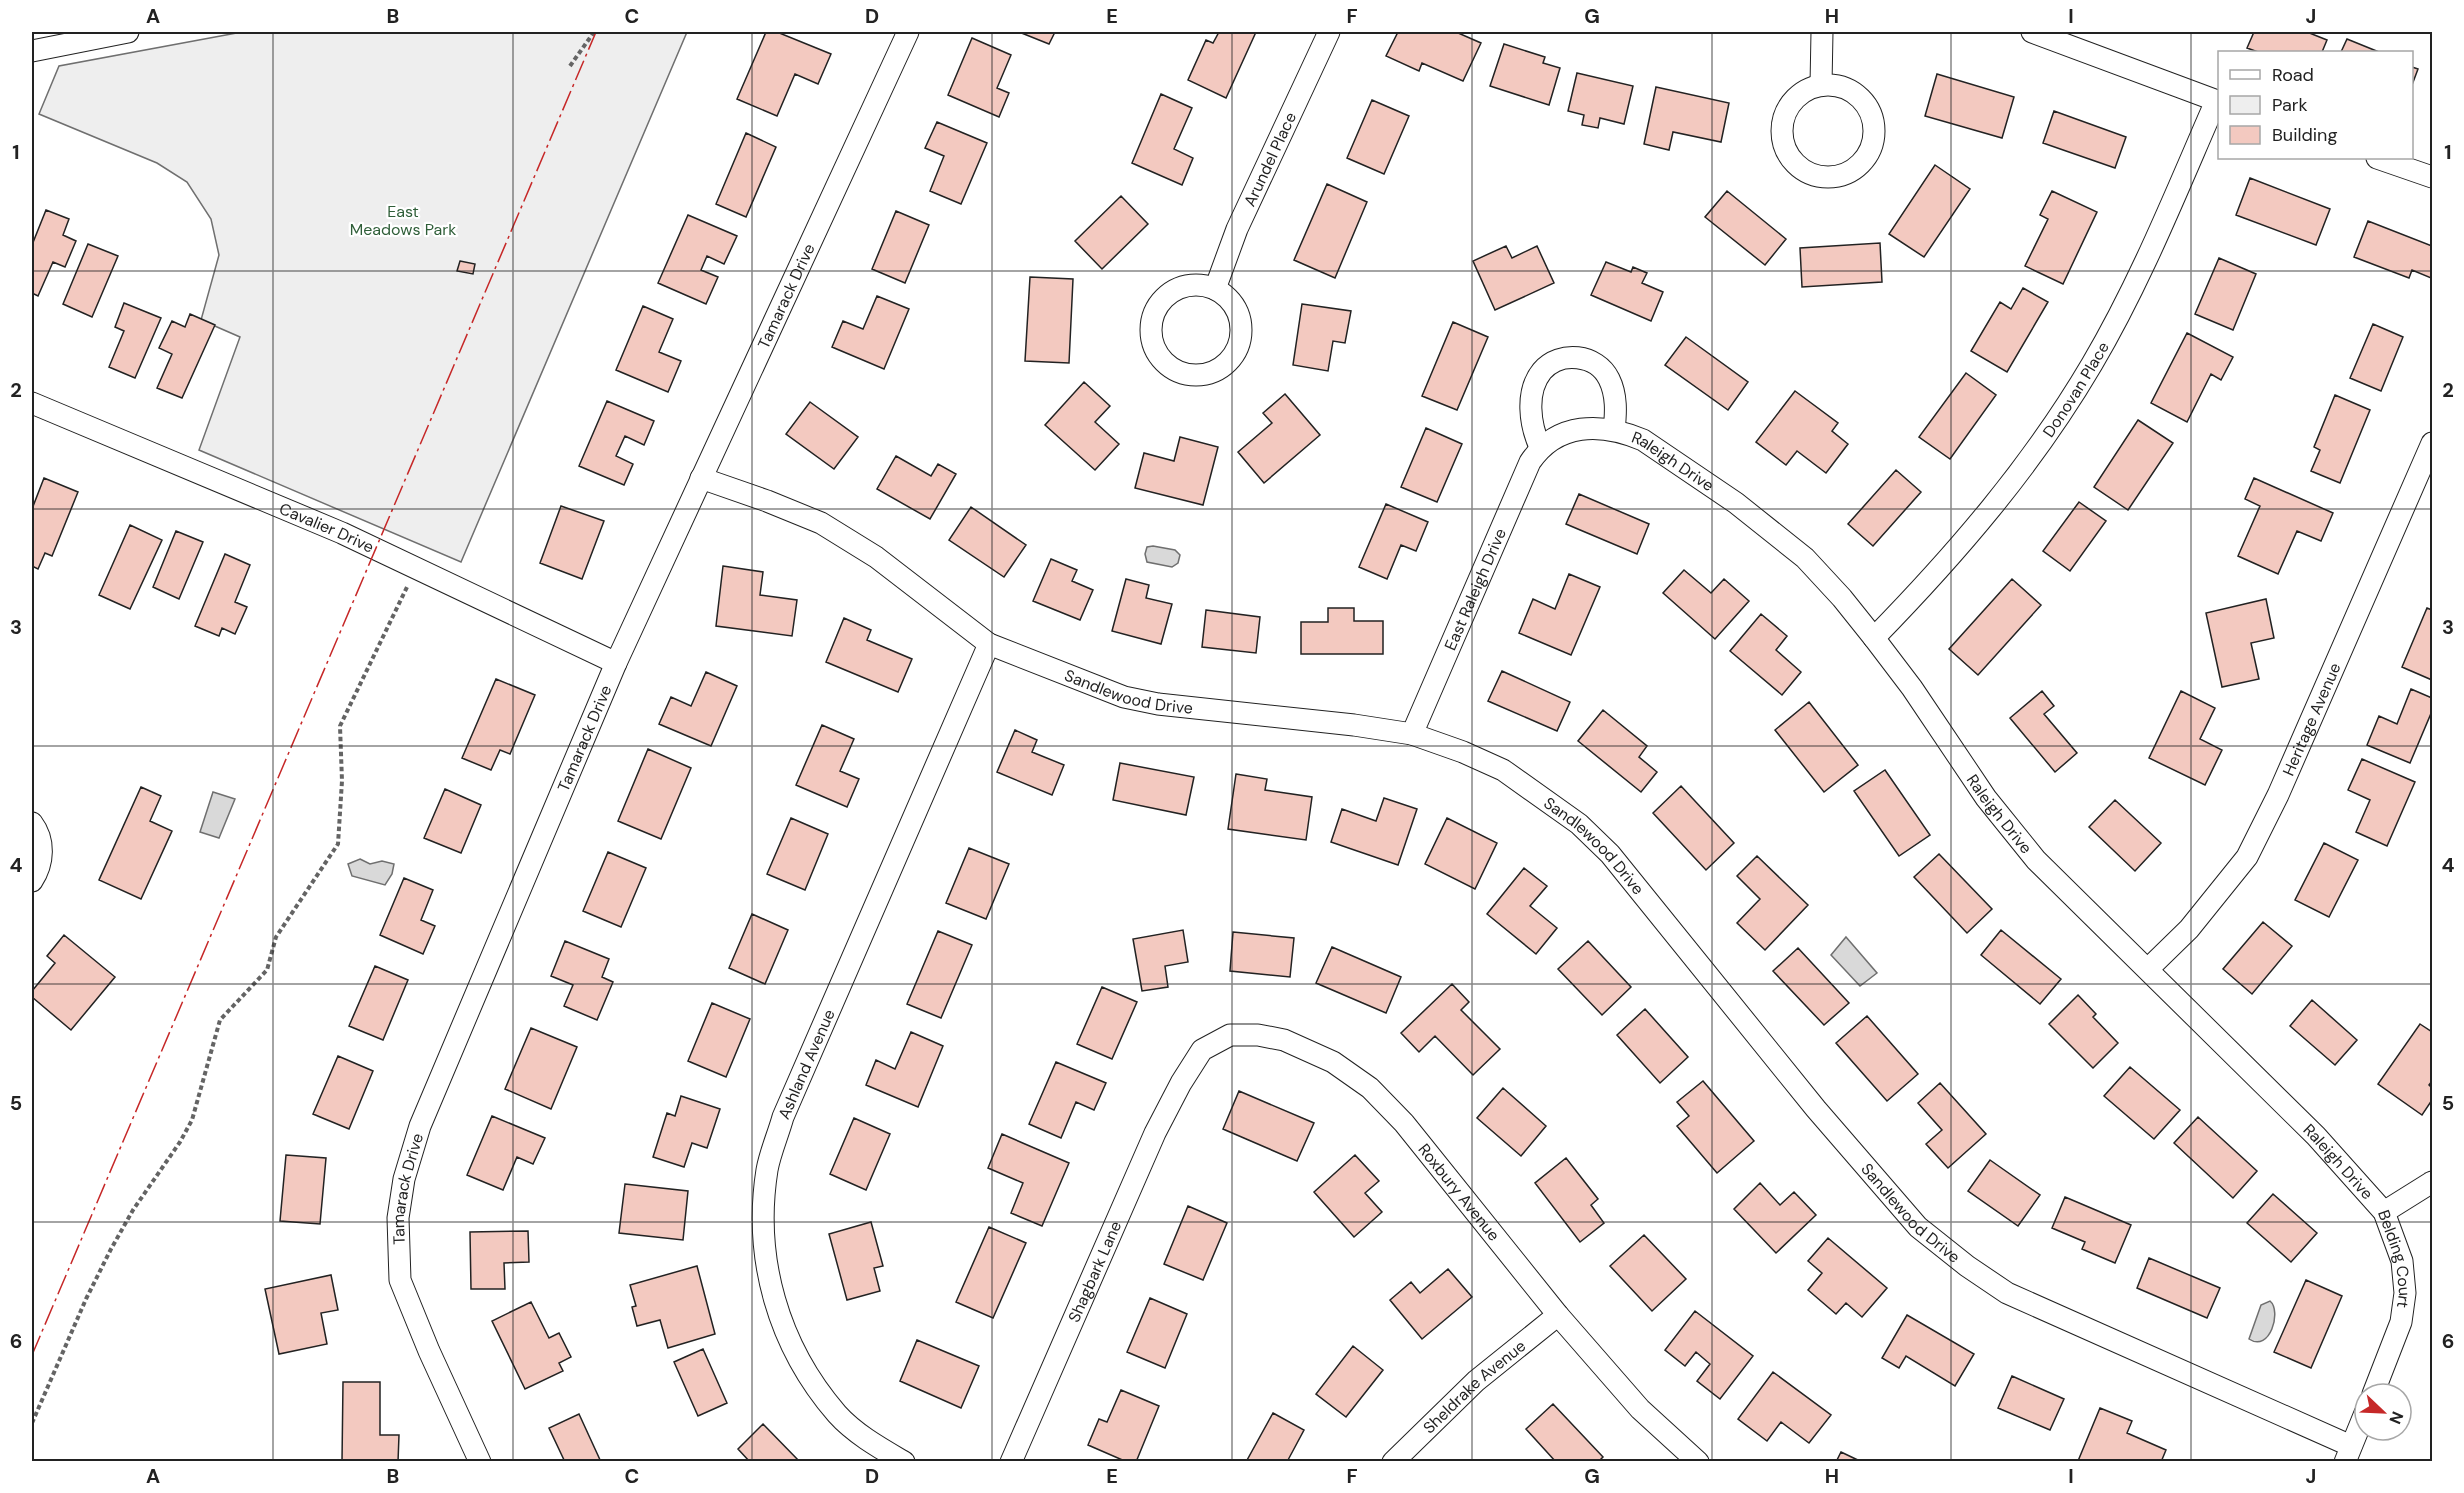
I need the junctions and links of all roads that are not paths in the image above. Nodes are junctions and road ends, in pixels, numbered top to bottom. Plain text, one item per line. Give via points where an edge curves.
1 (128, 32) edge
2 (908, 32) edge
3 (1329, 32) edge
4 (1822, 32) edge
5 (2032, 32) edge
6 (32, 51) edge
7 (1821, 85) junction
8 (2218, 101) edge
9 (2380, 159) edge
10 (2433, 177) edge
11 (1215, 289) junction
12 (32, 404) edge
13 (1614, 430) junction
14 (1540, 447) junction
15 (2432, 447) edge
16 (701, 478) junction
17 (1874, 638) junction
18 (989, 644) junction
19 (616, 663) junction
20 (1412, 735) junction
21 (32, 823) edge
22 (32, 881) edge
23 (2148, 969) junction
24 (1181, 1083) joint
25 (2433, 1182) edge
26 (2384, 1212) junction
27 (1558, 1315) junction
28 (2378, 1382) edge
29 (2348, 1454) edge
30 (480, 1461) edge
31 (904, 1461) edge
32 (1011, 1461) edge
33 (1393, 1461) edge
34 (1698, 1461) edge

1 - 6 street
2 - 16 street, Tamarack Drive
3 - 11 street, Arundel Place via 1237,229
4 - 7 street
5 - 8 street
7 - 7 street via 1799,94 1791,103 1782,138 1792,160 1801,168 1811,174 1835,177 1866,158 1874,123 1871,112 1856,93 1833,84
8 - 17 street, Donovan Place via 2135,284 2091,365 2025,465 1954,555
9 - 10 street
11 - 11 street via 1191,285 1180,288 1155,312 1151,323 1153,346 1159,357 1177,372 1212,373 1231,359 1237,349 1238,314
12 - 19 street, Cavalier Drive via 342,533
13 - 14 street, Raleigh Drive via 1578,429 1558,435
13 - 14 street, Raleigh Drive via 1616,409 1609,377 1590,360 1572,357 1553,363 1536,381 1531,408
13 - 17 street, Raleigh Drive via 1643,440 1736,503 1805,558
14 - 20 street, East Raleigh Drive via 1530,462
15 - 23 street, Heritage Avenue via 2247,857 2189,928
16 - 18 street, Sandlewood Drive via 821,523 901,574
16 - 19 street, Tamarack Drive
17 - 23 street, Raleigh Drive via 1986,798 2036,860
18 - 20 street, Sandlewood Drive via 1124,697
18 - 31 street, Ashland Avenue via 783,1117 767,1169 763,1222 768,1279 786,1332 807,1372 838,1415 871,1443
19 - 30 street, Tamarack Drive via 420,1126 404,1179 398,1218 400,1280
20 - 29 street, Sandlewood Drive via 1503,770 1595,839 1918,1227 1967,1266 2007,1293
21 - 22 street via 42,851
23 - 26 street, Raleigh Drive via 2316,1136
24 - 27 street, Roxbury Avenue via 1202,1050 1230,1035 1284,1040 1333,1062 1370,1088 1404,1123
24 - 32 street, Shagbark Lane via 1155,1133
25 - 26 street, Belding Court
26 - 28 street, Belding Court via 2403,1261 2405,1293 2401,1322
27 - 33 street, Sheldrake Avenue via 1476,1381
27 - 34 street, Roxbury Avenue via 1640,1409

